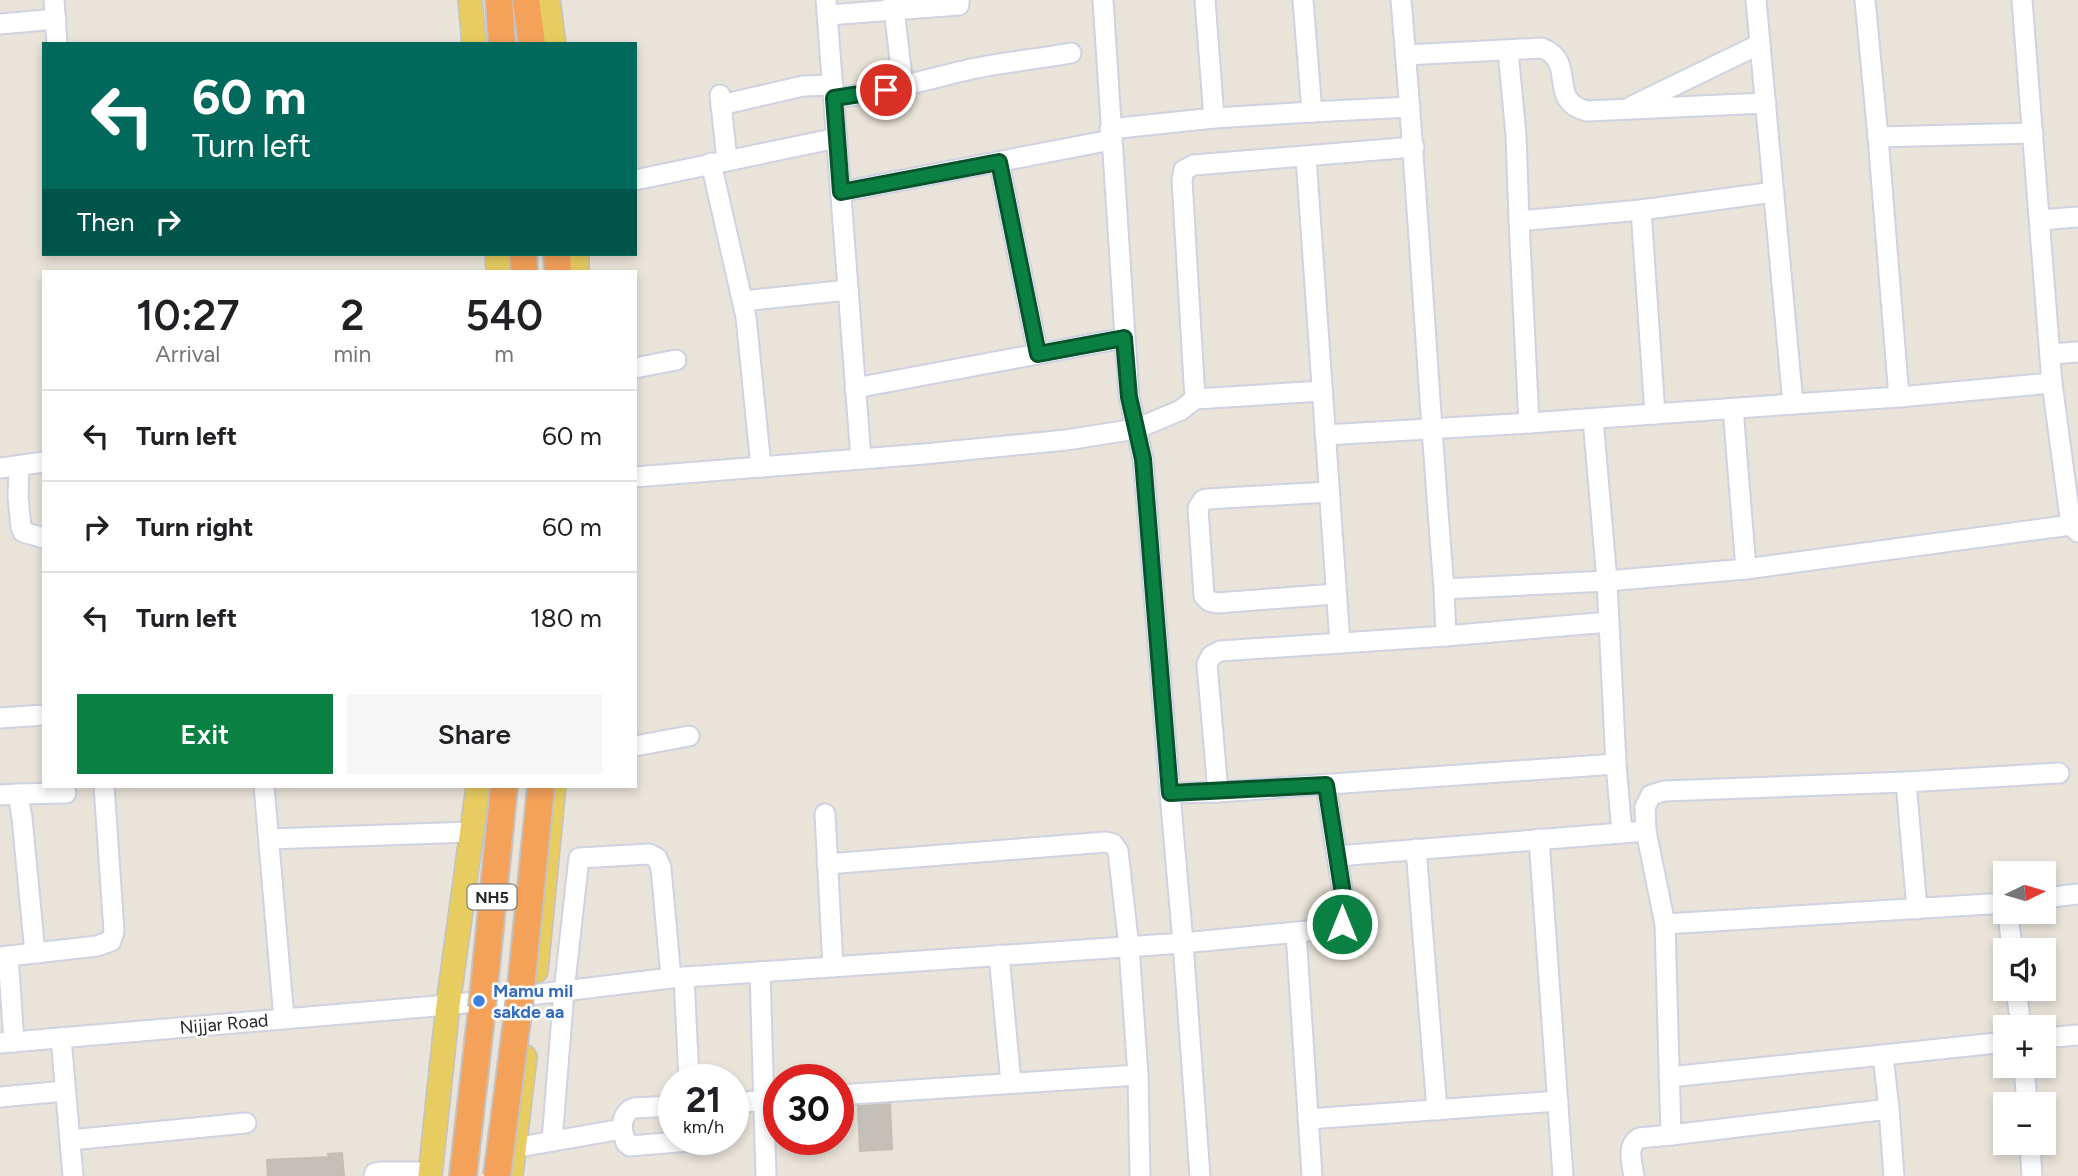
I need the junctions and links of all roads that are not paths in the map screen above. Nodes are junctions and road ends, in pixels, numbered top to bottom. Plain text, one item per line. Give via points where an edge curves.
1 (470, 0) edge
2 (499, 0) edge
3 (526, 0) edge
4 (548, 0) edge
5 (959, 0) edge
6 (1103, 0) edge
7 (1205, 0) edge
8 (1303, 0) edge
9 (1401, 0) edge
10 (1756, 0) edge
11 (1865, 0) edge
12 (2022, 0) edge
13 (894, 5) edge
14 (827, 7) edge
15 (55, 10) edge
16 (0, 24) edge
17 (57, 42) edge
18 (474, 42) edge
19 (502, 42) edge
20 (532, 42) edge
21 (554, 42) edge
22 (1760, 44) junction
23 (1508, 51) junction
24 (1071, 53) dead end
25 (1406, 55) junction
26 (904, 86) junction
27 (834, 91) junction
28 (1766, 103) junction
29 (1410, 107) junction
30 (1623, 110) junction
31 (1312, 112) junction
32 (1214, 118) junction
33 (2033, 133) junction
34 (1111, 135) junction
35 (1878, 137) junction
36 (837, 138) junction
37 (1413, 147) junction
38 (1306, 157) junction
39 (719, 162) junction
40 (999, 162) junction
41 (637, 180) edge
42 (841, 192) junction
43 (1774, 192) junction
44 (1640, 210) junction
45 (2078, 217) edge
46 (2040, 220) junction
47 (1519, 221) junction
48 (848, 290) junction
49 (743, 302) junction
50 (1124, 338) junction
51 (2078, 352) edge
52 (1038, 354) junction
53 (2050, 354) junction
54 (676, 360) dead end
55 (637, 368) edge
56 (2052, 383) junction
57 (855, 388) junction
58 (1322, 391) junction
59 (1899, 397) junction
60 (1195, 399) junction
61 (1793, 404) junction
62 (1733, 408) junction
63 (1654, 414) junction
64 (1593, 419) junction
65 (1529, 423) junction
66 (1136, 429) junction
67 (1431, 429) junction
68 (1325, 435) junction
69 (861, 459) junction
70 (42, 462) edge
71 (9, 467) edge
72 (761, 467) junction
73 (637, 477) edge
74 (1329, 492) junction
75 (2074, 529) edge
76 (42, 537) edge
77 (1746, 569) junction
78 (1607, 581) junction
79 (1444, 589) junction
80 (1335, 594) junction
81 (1609, 622) junction
82 (1446, 636) junction
83 (1340, 643) junction
84 (42, 715) edge
85 (0, 718) edge
86 (689, 736) dead end
87 (637, 746) edge
88 (1616, 764) junction
89 (2059, 773) dead end
90 (1906, 782) junction
91 (1326, 785) junction
92 (104, 788) edge
93 (264, 788) edge
94 (478, 788) edge
95 (504, 788) edge
96 (541, 788) edge
97 (554, 788) edge
98 (1218, 792) junction
99 (66, 793) dead end
100 (1170, 793) junction
101 (9, 794) edge
102 (825, 814) dead end
103 (1646, 831) junction
104 (471, 832) junction
105 (1622, 833) junction
106 (269, 839) junction
107 (1539, 839) junction
108 (1416, 849) junction
109 (1337, 856) junction
110 (827, 864) junction
111 (2078, 894) edge
112 (2056, 897) edge
113 (1993, 904) edge
114 (1917, 909) junction
115 (1665, 924) junction
116 (1296, 933) junction
117 (1183, 943) junction
118 (1129, 947) junction
119 (35, 953) junction
120 (4, 956) edge
121 (999, 956) junction
122 (833, 967) junction
123 (760, 972) junction
124 (678, 977) junction
125 (564, 991) junction
126 (533, 995) junction
127 (449, 1005) junction
128 (284, 1019) junction
129 (2078, 1035) edge
130 (2056, 1037) edge
131 (61, 1038) junction
132 (7, 1042) edge
133 (1993, 1043) edge
134 (1882, 1055) junction
135 (687, 1064) edge
136 (769, 1064) edge
137 (1138, 1075) junction
138 (1669, 1077) junction
139 (1011, 1083) junction
140 (65, 1091) junction
141 (854, 1094) edge
142 (0, 1097) edge
143 (1558, 1101) junction
144 (658, 1107) edge
145 (1889, 1109) junction
146 (1437, 1110) junction
147 (1308, 1119) junction
148 (246, 1122) dead end
149 (622, 1129) junction
150 (1671, 1135) junction
151 (70, 1140) junction
152 (552, 1141) junction
153 (658, 1144) edge
154 (514, 1147) junction
155 (768, 1155) edge
156 (2031, 1155) edge
157 (430, 1174) edge
158 (72, 1176) edge
159 (374, 1176) edge
160 (464, 1176) edge
161 (497, 1176) edge
162 (511, 1176) edge
163 (766, 1176) edge
164 (1140, 1176) edge
165 (1200, 1176) edge
166 (1312, 1176) edge
167 (1563, 1176) edge
168 (1634, 1176) edge
169 (1894, 1176) edge
170 (2032, 1176) edge

1 - 18 main road
2 - 19 highway
3 - 20 highway
4 - 21 main road
5 - 13 street via 960,5
6 - 34 street
7 - 32 street
8 - 31 street
9 - 25 street
10 - 22 street
11 - 35 street
12 - 33 street
13 - 14 street
13 - 26 street
14 - 27 street
15 - 16 street
15 - 17 street
22 - 28 street
22 - 30 street
23 - 25 street
23 - 30 street via 1542,48 1557,57 1568,102 1575,108
23 - 47 street via 1517,135
24 - 26 street
25 - 29 street
26 - 27 street via 869,94
27 - 36 street
27 - 39 street via 803,86 721,99
28 - 30 street
28 - 43 street
29 - 31 street
29 - 37 street
31 - 32 street
32 - 34 street
33 - 35 street
33 - 46 street
34 - 40 street
34 - 50 street
35 - 59 street
36 - 39 street
36 - 42 street
37 - 38 street
37 - 67 street
38 - 58 street
38 - 60 street via 1184,170
39 - 41 street
39 - 49 street
40 - 42 street
40 - 52 street
42 - 48 street
43 - 44 street
43 - 61 street
44 - 47 street
44 - 63 street
45 - 46 street
46 - 53 street
47 - 65 street
48 - 49 street
48 - 57 street
49 - 72 street
50 - 52 street
50 - 66 street
51 - 53 street
52 - 57 street
53 - 56 street
54 - 55 street
56 - 59 street
56 - 75 street
57 - 69 street
58 - 60 street
58 - 68 street
59 - 61 street
60 - 66 street
61 - 62 street
62 - 63 street
62 - 77 street
63 - 64 street
64 - 65 street
64 - 78 street
65 - 67 street
66 - 69 street
66 - 100 street via 1143,459
67 - 68 street
67 - 79 street
68 - 74 street
69 - 72 street
70 - 71 street
71 - 76 street via 21,527
72 - 73 street
74 - 80 street
74 - 80 street via 1208,499 1198,508 1204,596 1209,601
75 - 77 street
77 - 78 street
78 - 79 street
78 - 81 street
79 - 82 street
80 - 83 street
81 - 82 street
81 - 88 street
82 - 83 street
83 - 98 street via 1220,651 1211,656 1207,664
84 - 85 street
86 - 87 street
88 - 91 street
88 - 105 street
89 - 90 street
90 - 103 street via 1664,791 1651,795 1645,807
90 - 114 street
91 - 98 street
91 - 109 street
92 - 119 street via 111,941
93 - 106 street
94 - 104 main road
95 - 160 highway, NH5, bridge
96 - 161 highway, NH5, bridge
97 - 126 main road
98 - 100 street
99 - 101 street
100 - 117 street
101 - 119 street via 22,818
102 - 110 street
103 - 105 street
103 - 115 street
104 - 106 street
104 - 127 main road
105 - 107 street
106 - 128 street
107 - 108 street
107 - 143 street
108 - 109 street
108 - 146 street
109 - 116 street, Nijjar Road via 1346,913 1342,924
110 - 118 street via 1106,842 1118,852
110 - 122 street
111 - 112 street
113 - 114 street
114 - 115 street
115 - 138 street
116 - 117 street, Nijjar Road
116 - 147 street
117 - 118 street, Nijjar Road
117 - 165 street
118 - 121 street, Nijjar Road
118 - 137 street
119 - 120 street
120 - 132 street
121 - 122 street, Nijjar Road
121 - 139 street
122 - 123 street, Nijjar Road
123 - 124 street, Nijjar Road
123 - 136 street
124 - 125 street, Nijjar Road
124 - 125 street via 657,858 649,854 579,858
124 - 135 street
125 - 126 street, Nijjar Road
125 - 152 street
126 - 127 street, Nijjar Road
126 - 154 main road
127 - 128 street, Nijjar Road
127 - 157 main road
128 - 131 street, Nijjar Road
129 - 130 street
131 - 132 street, Nijjar Road
131 - 140 street
133 - 134 street
134 - 138 street
134 - 145 street
137 - 139 street
137 - 164 street
138 - 150 street
139 - 141 street
140 - 142 street
140 - 151 street
143 - 146 street
143 - 167 street
144 - 149 street via 628,1110
145 - 150 street
145 - 169 street
146 - 147 street
147 - 166 street
148 - 151 street
149 - 152 street
149 - 153 street via 630,1146
150 - 168 street via 1634,1140 1630,1149
151 - 158 street
152 - 154 street
154 - 162 main road
155 - 163 street
156 - 170 street
157 - 159 street via 380,1172

